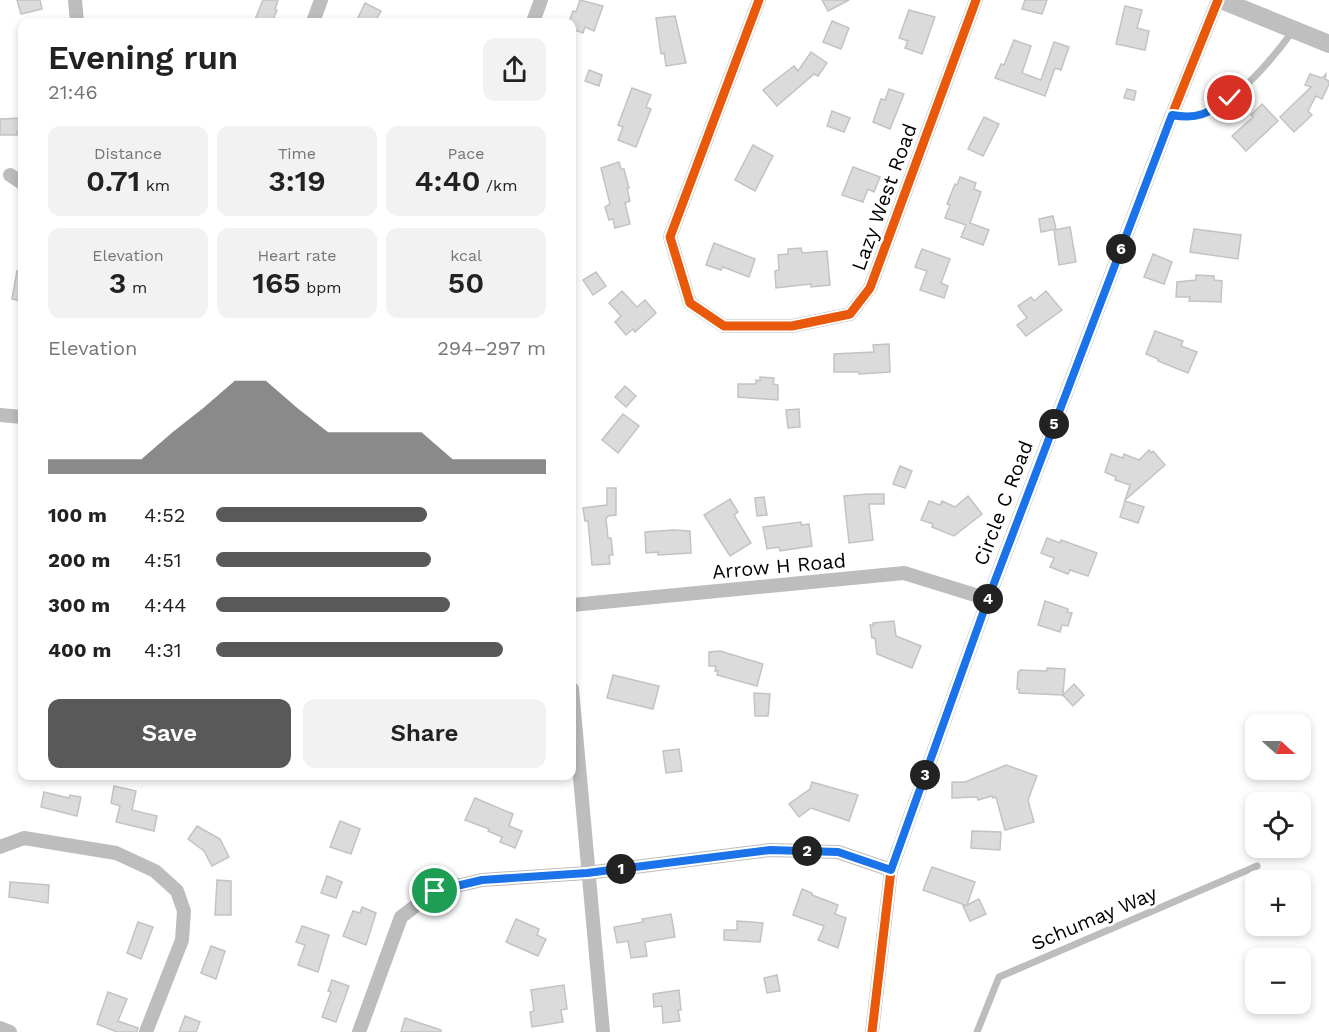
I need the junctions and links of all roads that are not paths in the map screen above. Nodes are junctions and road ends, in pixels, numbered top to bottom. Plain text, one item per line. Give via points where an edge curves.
1 (75, 0) edge
2 (321, 0) edge
3 (541, 0) edge
4 (759, 0) edge
5 (976, 0) edge
6 (1219, 0) edge
7 (77, 18) edge
8 (314, 18) edge
9 (534, 18) edge
10 (1293, 30) junction
11 (1329, 44) edge
12 (1172, 115) junction
13 (10, 175) dead end
14 (18, 180) edge
15 (0, 415) edge
16 (18, 417) edge
17 (988, 599) junction
18 (576, 605) edge
19 (576, 738) edge
20 (0, 847) edge
21 (1257, 866) dead end
22 (891, 870) junction
23 (587, 873) junction
24 (0, 1028) edge
25 (10, 1032) edge
26 (146, 1032) edge
27 (359, 1032) edge
28 (603, 1032) edge
29 (872, 1032) edge
30 (977, 1032) edge

1 - 7 street
2 - 8 street
3 - 9 street
4 - 5 street, Lazy West Road via 670,237 690,303 724,326 792,326 850,314 870,288
6 - 10 main road
6 - 12 street, Circle C Road
10 - 11 main road
10 - 12 lane via 1252,79 1210,112 1196,117
12 - 17 street, Circle C Road
13 - 14 street
15 - 16 street
17 - 18 street, Arrow H Road via 904,573
17 - 22 street, Circle C Road
19 - 23 street
20 - 26 street via 24,838 116,853 155,871 177,891 184,911 182,940
21 - 30 lane, Schumay Way via 999,977
22 - 23 street via 838,852 770,850
22 - 29 street, Circle C Road
23 - 27 street via 482,880 435,891 401,917
23 - 28 street
24 - 25 street

